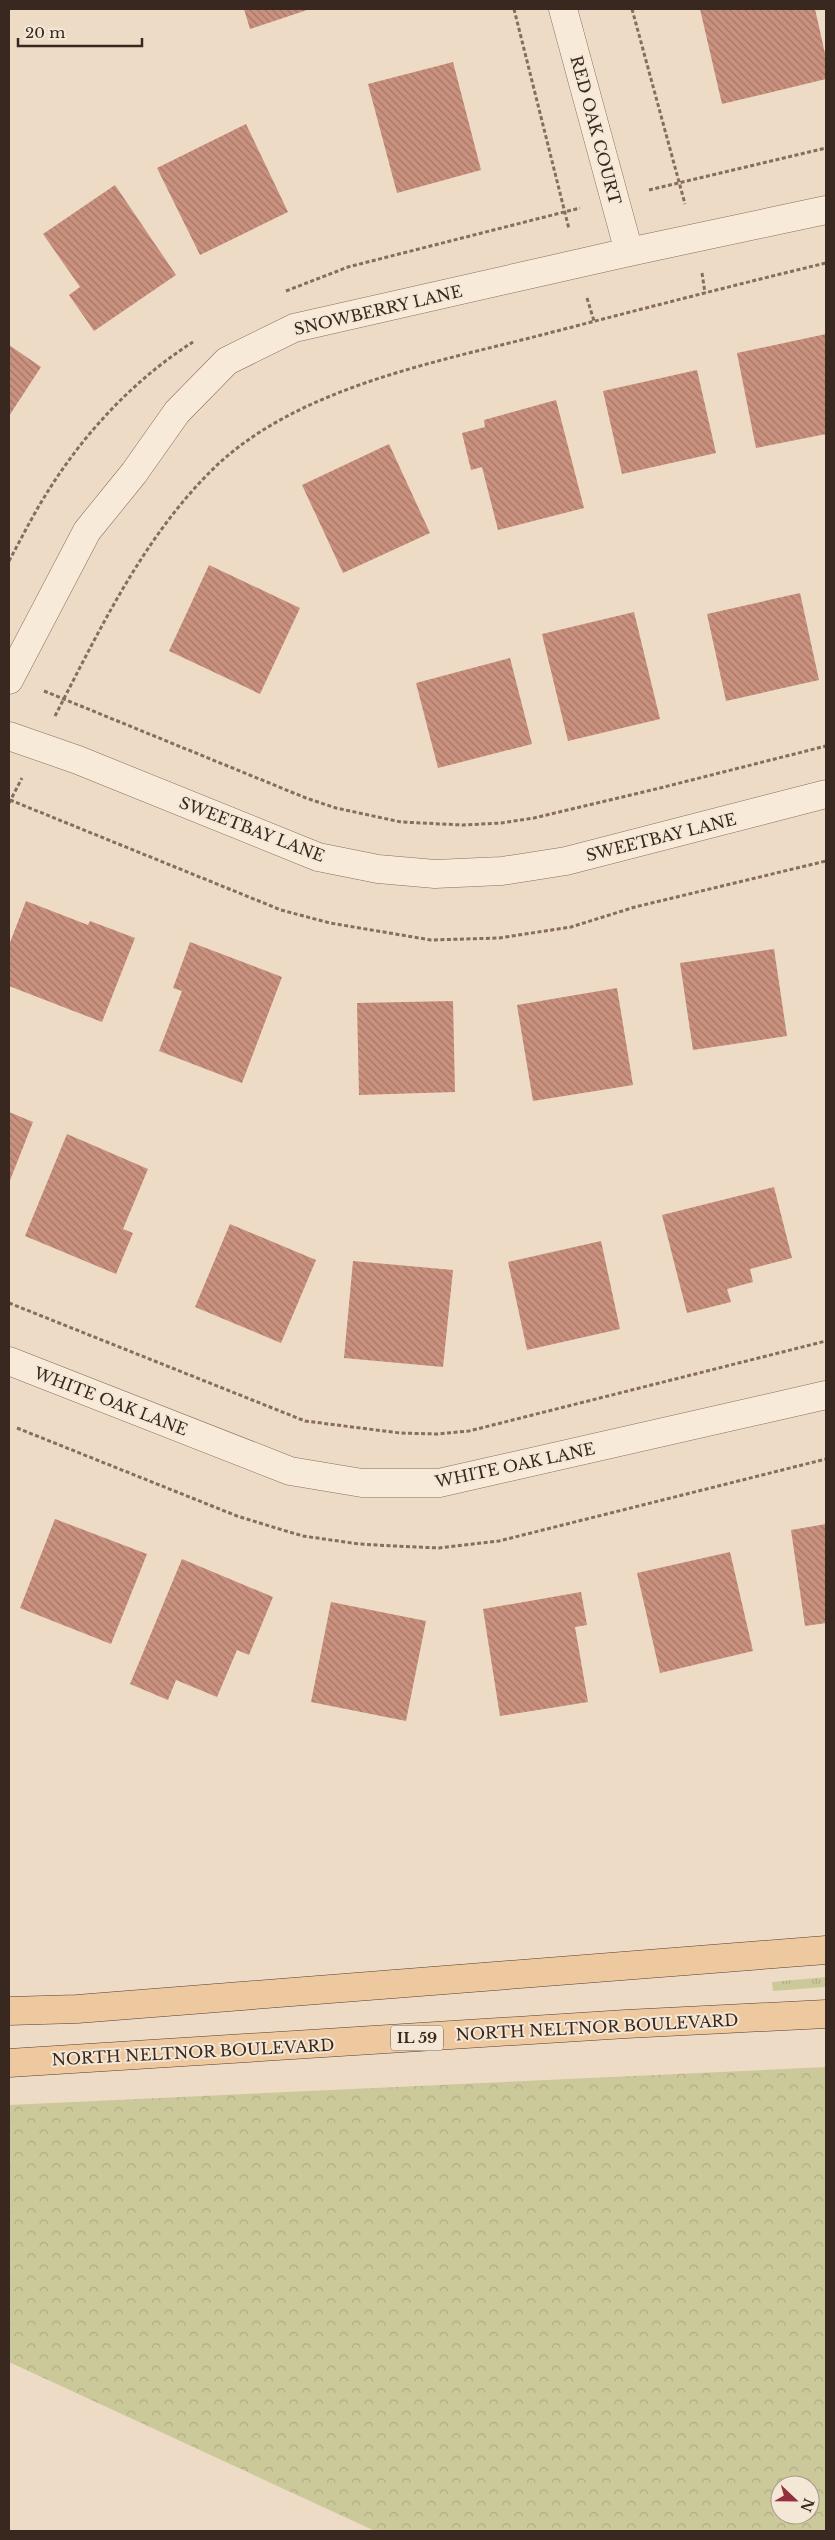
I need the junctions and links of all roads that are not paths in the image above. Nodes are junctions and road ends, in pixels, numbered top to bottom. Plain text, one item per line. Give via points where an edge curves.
1 (563, 9) edge
2 (826, 210) edge
3 (629, 252) junction
4 (9, 680) edge
5 (9, 736) edge
6 (826, 794) edge
7 (9, 1361) edge
8 (826, 1395) edge
9 (826, 1950) edge
10 (9, 2011) edge
11 (826, 2014) edge
12 (9, 2063) edge

1 - 3 street, RED OAK COURT
2 - 3 street, SNOWBERRY LANE
3 - 4 street, SNOWBERRY LANE via 294,328 227,361 177,412 87,531
5 - 6 street, SWEETBAY LANE via 78,760 318,857 378,869 435,874 502,871 566,861
7 - 8 street, WHITE OAK LANE via 290,1471 362,1483 438,1484
9 - 10 main road via 77,2009
11 - 12 main road, NORTH NELTNOR BOULEVARD / IL 59

